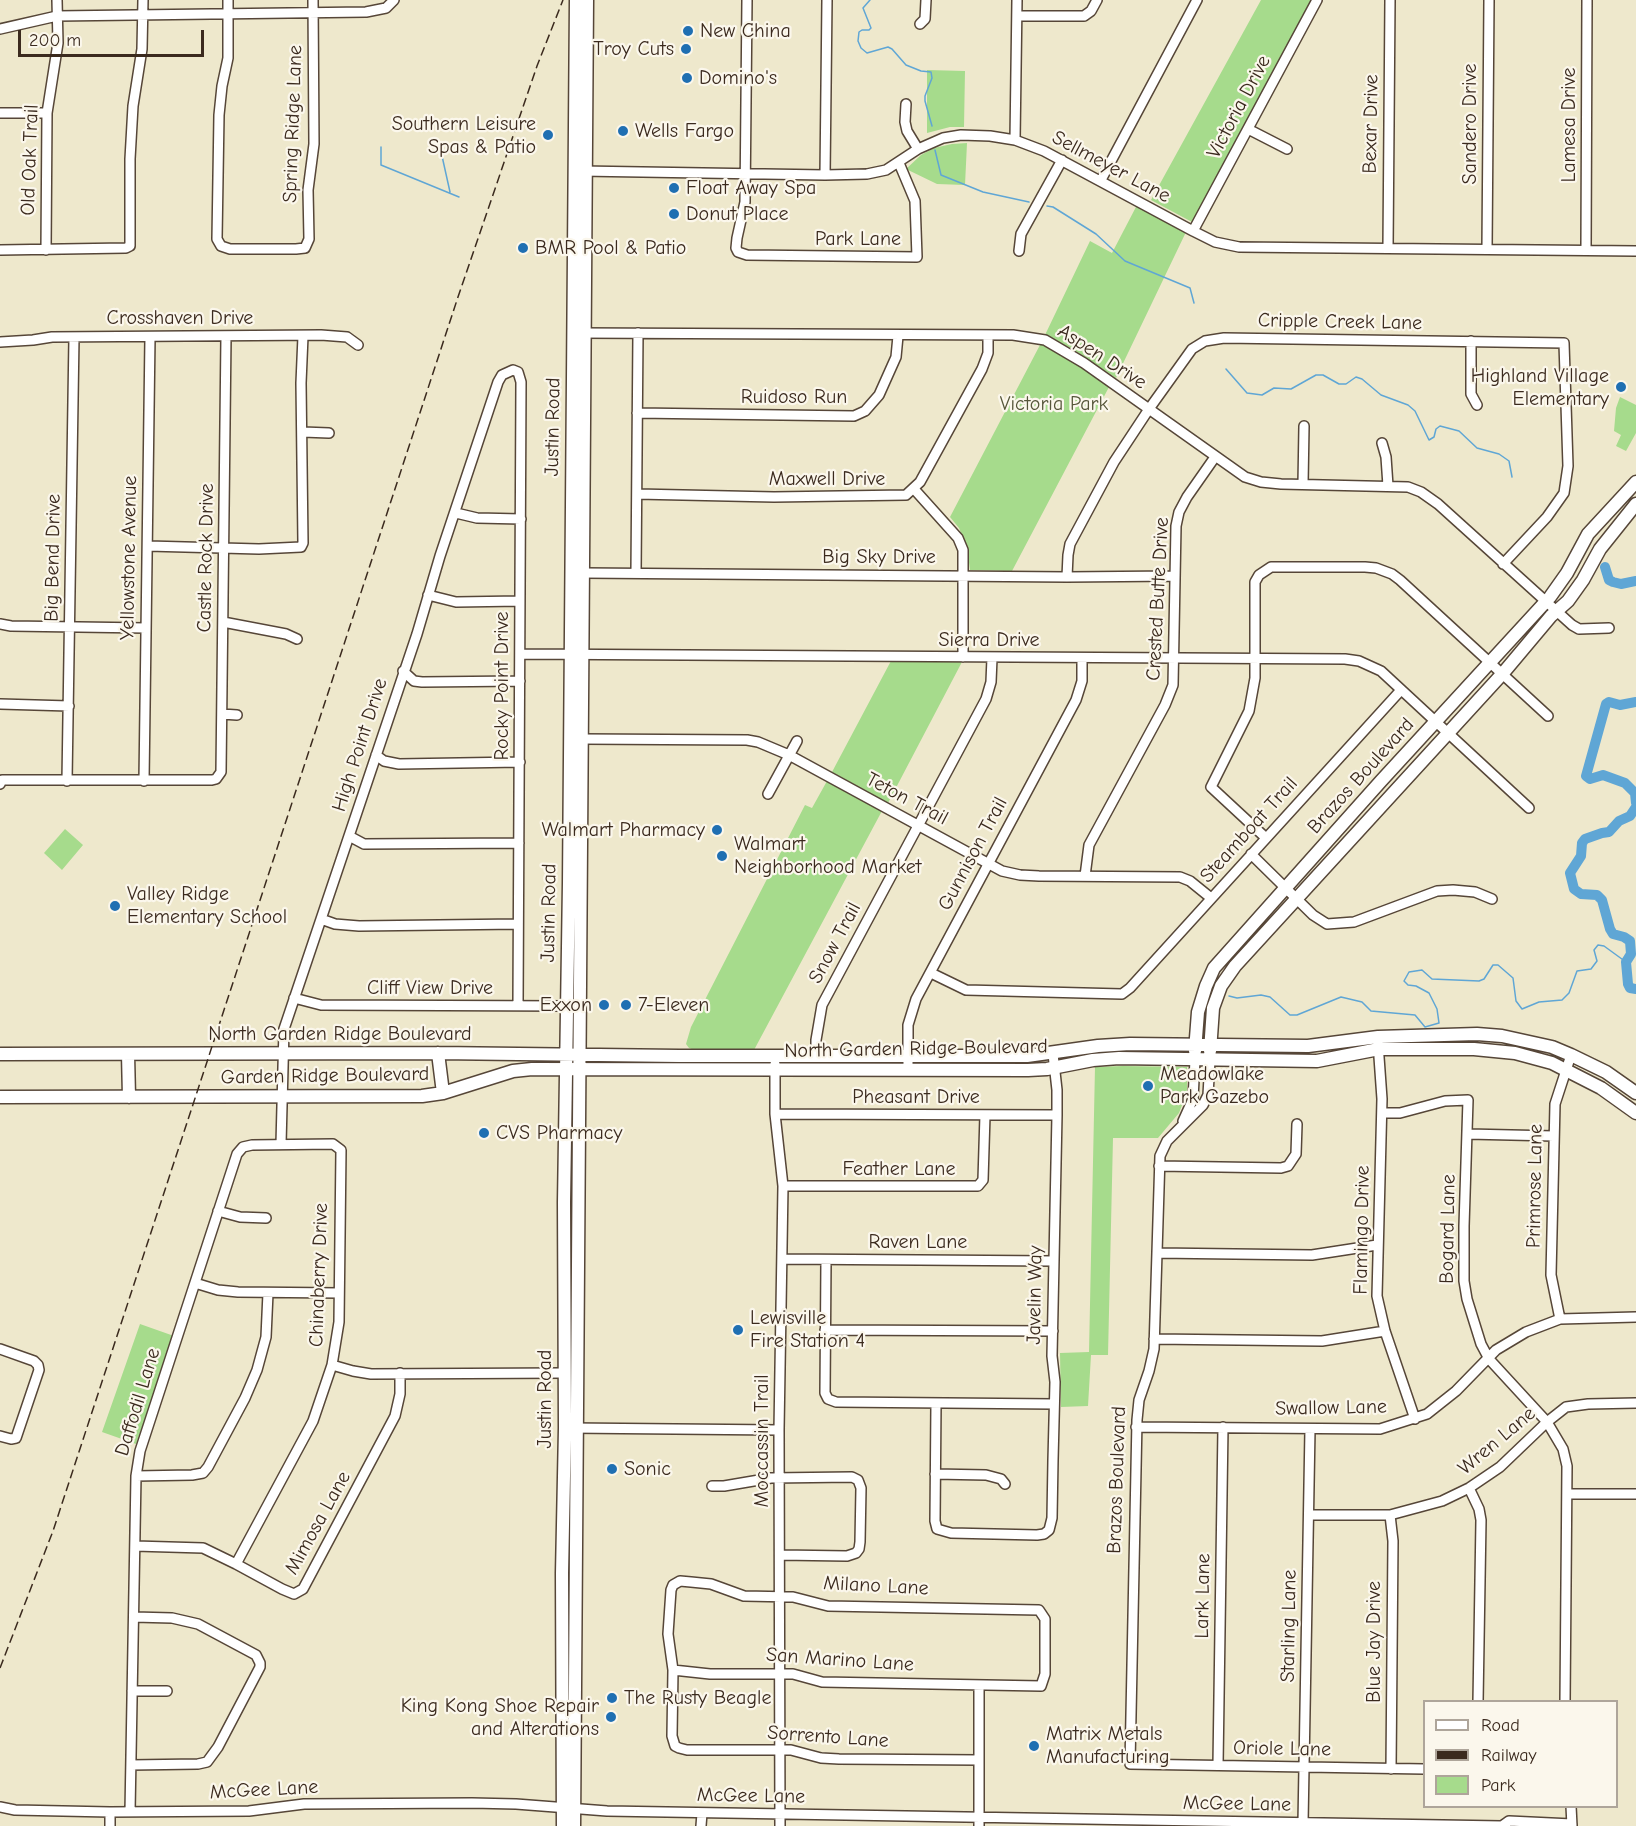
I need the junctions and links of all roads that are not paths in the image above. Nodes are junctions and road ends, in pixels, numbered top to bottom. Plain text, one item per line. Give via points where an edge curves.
1 (57, 0) edge
2 (143, 0) edge
3 (228, 0) edge
4 (313, 0) edge
5 (394, 0) edge
6 (576, 0) edge
7 (587, 0) edge
8 (747, 0) edge
9 (827, 0) edge
10 (926, 0) edge
11 (1017, 0) edge
12 (1097, 0) edge
13 (1197, 0) edge
14 (1317, 0) edge
15 (1390, 0) edge
16 (1489, 0) edge
17 (1587, 0) edge
18 (142, 14) junction
19 (228, 14) junction
20 (313, 14) junction
21 (57, 16) junction
22 (1017, 16) junction
23 (920, 24) dead end
24 (0, 29) edge
25 (906, 104) dead end
26 (46, 112) junction
27 (0, 113) edge
28 (1248, 129) junction
29 (1015, 140) junction
30 (918, 148) junction
31 (1287, 149) dead end
32 (1062, 160) junction
33 (899, 163) junction
34 (581, 171) junction
35 (745, 173) junction
36 (825, 175) junction
37 (1101, 180) junction
38 (1194, 231) junction
39 (575, 240) junction
40 (1388, 248) junction
41 (1487, 249) junction
42 (0, 250) edge
43 (46, 250) junction
44 (1586, 250) junction
45 (1019, 251) dead end
46 (1636, 251) edge
47 (585, 284) junction
48 (579, 333) junction
49 (638, 333) junction
50 (988, 335) junction
51 (226, 336) junction
52 (303, 336) junction
53 (897, 336) junction
54 (74, 337) junction
55 (150, 337) junction
56 (1471, 341) junction
57 (0, 342) edge
58 (358, 345) dead end
59 (513, 370) joint
60 (1477, 405) dead end
61 (1149, 409) junction
62 (637, 413) junction
63 (1304, 426) dead end
64 (303, 432) junction
65 (329, 433) dead end
66 (1382, 442) dead end
67 (1215, 457) junction
68 (1303, 484) junction
69 (1388, 486) junction
70 (1634, 488) edge
71 (914, 489) junction
72 (637, 494) junction
73 (1636, 504) edge
74 (456, 513) junction
75 (521, 519) junction
76 (148, 546) junction
77 (224, 548) junction
78 (1503, 564) junction
79 (584, 573) junction
80 (636, 573) junction
81 (964, 576) junction
82 (1175, 576) junction
83 (1067, 578) junction
84 (428, 596) junction
85 (520, 601) junction
86 (1546, 602) junction
87 (1556, 611) junction
88 (223, 622) junction
89 (0, 624) edge
90 (70, 627) junction
91 (146, 628) junction
92 (1610, 628) dead end
93 (297, 639) dead end
94 (520, 654) junction
95 (576, 654) junction
96 (963, 657) junction
97 (992, 658) junction
98 (1082, 658) junction
99 (1175, 658) junction
100 (1255, 659) junction
101 (1490, 662) junction
102 (403, 671) junction
103 (1502, 674) junction
104 (520, 681) junction
105 (1401, 690) junction
106 (0, 704) edge
107 (69, 706) junction
108 (222, 714) junction
109 (237, 715) dead end
110 (1548, 716) dead end
111 (1435, 722) junction
112 (1446, 733) junction
113 (582, 739) junction
114 (797, 741) dead end
115 (376, 755) junction
116 (789, 755) junction
117 (520, 762) junction
118 (67, 781) junction
119 (144, 781) junction
120 (1381, 781) junction
121 (1, 782) edge
122 (1394, 792) junction
123 (768, 794) dead end
124 (1529, 808) dead end
125 (918, 825) junction
126 (349, 836) junction
127 (575, 836) junction
128 (1266, 838) junction
129 (519, 843) junction
130 (1251, 854) junction
131 (988, 864) junction
132 (1085, 876) junction
133 (1287, 888) junction
134 (1211, 898) junction
135 (1297, 898) junction
136 (1491, 899) dead end
137 (321, 919) junction
138 (518, 924) junction
139 (931, 973) junction
140 (294, 998) junction
141 (518, 1006) junction
142 (567, 1006) junction
143 (580, 1031) junction
144 (1378, 1043) junction
145 (1196, 1045) junction
146 (1210, 1045) junction
147 (438, 1053) junction
148 (0, 1054) edge
149 (128, 1054) junction
150 (283, 1054) junction
151 (566, 1054) junction
152 (1053, 1054) junction
153 (580, 1055) junction
154 (616, 1055) junction
155 (1571, 1055) junction
156 (711, 1056) junction
157 (775, 1056) junction
158 (816, 1056) junction
159 (908, 1056) junction
160 (1195, 1060) junction
161 (1210, 1060) junction
162 (1054, 1067) junction
163 (567, 1069) junction
164 (580, 1069) junction
165 (715, 1069) junction
166 (775, 1070) junction
167 (908, 1070) junction
168 (1567, 1070) junction
169 (443, 1093) junction
170 (1636, 1093) edge
171 (0, 1097) edge
172 (129, 1097) junction
173 (282, 1097) junction
174 (1382, 1113) junction
175 (1636, 1113) edge
176 (775, 1114) junction
177 (985, 1115) junction
178 (1057, 1115) junction
179 (1297, 1124) dead end
180 (1181, 1125) junction
181 (1468, 1134) junction
182 (1554, 1136) junction
183 (281, 1144) junction
184 (338, 1146) joint
185 (1159, 1166) junction
186 (783, 1186) junction
187 (577, 1202) junction
188 (564, 1204) junction
189 (218, 1211) junction
190 (266, 1218) dead end
191 (1377, 1245) junction
192 (1156, 1253) junction
193 (783, 1259) junction
194 (826, 1260) junction
195 (1054, 1261) junction
196 (195, 1283) junction
197 (268, 1293) junction
198 (339, 1293) junction
199 (1636, 1317) edge
200 (564, 1319) junction
201 (577, 1319) junction
202 (1560, 1319) junction
203 (825, 1330) junction
204 (1385, 1330) junction
205 (1053, 1331) junction
206 (1154, 1339) junction
207 (0, 1349) edge
208 (1488, 1359) junction
209 (332, 1365) junction
210 (564, 1372) junction
211 (400, 1373) junction
212 (936, 1403) junction
213 (1636, 1403) edge
214 (1054, 1404) junction
215 (1414, 1419) junction
216 (1547, 1422) junction
217 (1137, 1427) junction
218 (1223, 1427) junction
219 (571, 1428) junction
220 (1310, 1429) junction
221 (779, 1430) junction
222 (0, 1436) edge
223 (935, 1474) junction
224 (136, 1476) junction
225 (779, 1478) junction
226 (1005, 1484) dead end
227 (712, 1486) dead end
228 (1469, 1488) junction
229 (1568, 1494) junction
230 (1636, 1494) edge
231 (1308, 1515) junction
232 (1390, 1515) junction
233 (135, 1546) junction
234 (780, 1555) junction
235 (236, 1564) junction
236 (780, 1597) junction
237 (134, 1617) junction
238 (562, 1630) junction
239 (576, 1630) junction
240 (673, 1670) junction
241 (780, 1673) junction
242 (979, 1685) junction
243 (1041, 1686) joint
244 (132, 1691) junction
245 (167, 1691) dead end
246 (1478, 1700) edge
247 (1565, 1700) edge
248 (780, 1750) junction
249 (979, 1760) junction
250 (1140, 1764) joint
251 (131, 1765) junction
252 (1218, 1765) junction
253 (1305, 1767) junction
254 (1391, 1769) junction
255 (1423, 1769) edge
256 (0, 1807) edge
257 (569, 1808) junction
258 (1571, 1808) edge
259 (110, 1812) junction
260 (130, 1812) junction
261 (702, 1813) junction
262 (780, 1814) junction
263 (979, 1821) edge
264 (1303, 1823) junction
265 (1572, 1825) edge
266 (110, 1826) edge
267 (563, 1826) edge
268 (574, 1826) edge
269 (701, 1826) edge
270 (780, 1826) edge
271 (1502, 1826) edge

1 - 21 street, Old Oak Trail
2 - 18 street
3 - 19 street
4 - 20 street, Spring Ridge Lane
5 - 20 street via 386,8 366,12
6 - 34 main road, Justin Road
7 - 34 main road, Justin Road
8 - 35 street
9 - 36 street
10 - 23 street via 925,19
11 - 22 street
12 - 22 street via 1084,16
13 - 37 street
14 - 28 street, Victoria Drive
15 - 40 street, Bexar Drive
16 - 41 street, Sandero Drive
17 - 44 street, Lamesa Drive
18 - 19 street
18 - 21 street
18 - 43 street via 132,116 130,246
19 - 20 street
19 - 20 street, Spring Ridge Lane via 228,58 219,115 217,239 221,246 230,249 305,248 309,239 308,190 314,144
21 - 24 street
21 - 26 street, Old Oak Trail via 56,62
22 - 29 street
25 - 30 street via 907,131
26 - 27 street
26 - 43 street, Old Oak Trail
28 - 31 street
28 - 38 street, Victoria Drive
29 - 30 street, Sellmeyer Lane via 961,135
29 - 32 street, Sellmeyer Lane
30 - 33 street, Sellmeyer Lane
32 - 37 street, Sellmeyer Lane
32 - 45 street via 1021,234
33 - 35 street, Park Lane via 916,207 917,257 758,256 738,252
33 - 36 street, Sellmeyer Lane via 886,170
34 - 35 street, Sellmeyer Lane
34 - 39 main road, Justin Road
34 - 47 main road, Justin Road
35 - 36 street, Sellmeyer Lane
37 - 38 street, Sellmeyer Lane
38 - 40 street, Sellmeyer Lane via 1215,242 1239,247
39 - 47 main road via 580,244
39 - 48 main road, Justin Road
40 - 41 street, Sellmeyer Lane
41 - 44 street, Sellmeyer Lane
42 - 43 street
44 - 46 street, Sellmeyer Lane
47 - 48 main road, Justin Road
48 - 49 street, Aspen Drive
48 - 79 main road, Justin Road
48 - 95 main road, Justin Road
49 - 53 street, Aspen Drive
49 - 62 street
50 - 53 street, Aspen Drive
50 - 61 street, Aspen Drive via 1045,340 1069,352
50 - 71 street, Maxwell Drive via 988,353 982,369
51 - 52 street, Crosshaven Drive
51 - 55 street, Crosshaven Drive
51 - 77 street, Castle Rock Drive
52 - 58 street, Crosshaven Drive via 347,337
52 - 64 street
53 - 62 street, Ruidoso Run via 896,357 879,395 865,411 854,416
54 - 55 street, Crosshaven Drive
54 - 57 street, Crosshaven Drive
54 - 90 street, Big Bend Drive
55 - 76 street, Yellowstone Avenue
56 - 60 street via 1471,394
56 - 61 street, Cripple Creek Lane via 1213,339 1192,349
56 - 78 street, Cripple Creek Lane via 1564,343 1568,466 1564,493
59 - 74 street, High Point Drive via 498,382
59 - 75 street, Rocky Point Drive via 518,372 521,382
61 - 67 street, Aspen Drive
61 - 83 street, Cripple Creek Lane via 1080,523 1070,544
62 - 72 street
63 - 68 street
64 - 65 street
64 - 77 street via 301,548
66 - 69 street
67 - 68 street, Aspen Drive via 1245,477 1261,482
67 - 82 street, Crested Butte Drive via 1179,512
68 - 69 street, Aspen Drive
69 - 78 street, Aspen Drive via 1421,492
70 - 86 main road, Brazos Boulevard via 1588,534
71 - 72 street, Maxwell Drive via 906,495 887,497
71 - 81 street via 958,538 963,550
72 - 80 street
73 - 87 main road, Brazos Boulevard via 1600,549 1576,591
74 - 75 street via 477,518
74 - 84 street, High Point Drive
75 - 85 street, Rocky Point Drive
76 - 77 street
76 - 91 street, Yellowstone Avenue
77 - 88 street, Castle Rock Drive
78 - 86 street, Aspen Drive
79 - 80 street, Big Sky Drive
79 - 95 main road, Justin Road
80 - 81 street, Big Sky Drive
81 - 83 street, Big Sky Drive
81 - 96 street
82 - 83 street, Big Sky Drive
82 - 99 street, Crested Butte Drive
84 - 85 street via 456,603
84 - 102 street, High Point Drive
85 - 94 street, Rocky Point Drive
86 - 87 street, Aspen Drive
86 - 101 main road, Brazos Boulevard
87 - 92 street, Aspen Drive via 1579,629
87 - 103 main road, Brazos Boulevard
88 - 93 street
88 - 108 street, Castle Rock Drive
89 - 90 street
90 - 91 street
90 - 107 street, Big Bend Drive
91 - 119 street, Yellowstone Avenue
94 - 95 street, Sierra Drive
94 - 104 street, Rocky Point Drive
95 - 96 street, Sierra Drive
95 - 113 main road, Justin Road
95 - 127 main road, Justin Road
96 - 97 street, Sierra Drive
97 - 98 street, Sierra Drive
97 - 125 street, Snow Trail via 986,699
98 - 99 street, Sierra Drive
98 - 131 street, Gunnison Trail via 1082,681 1076,700
99 - 100 street, Sierra Drive
99 - 132 street, Crested Butte Drive via 1170,694 1089,845
100 - 101 street via 1258,575 1271,567 1365,567 1400,580
100 - 105 street, Sierra Drive via 1359,661 1381,671
100 - 128 street via 1249,711 1211,787
101 - 103 street
101 - 111 main road, Brazos Boulevard
102 - 104 street via 414,681 422,682
102 - 115 street, High Point Drive
103 - 110 street
103 - 112 main road, Brazos Boulevard
104 - 117 street, Rocky Point Drive
105 - 111 street, Sierra Drive
105 - 128 street, Steamboat Trail
106 - 107 street
107 - 118 street, Big Bend Drive
108 - 109 street
108 - 119 street, Castle Rock Drive via 221,772 216,779
111 - 112 street, Sierra Drive
111 - 120 main road, Brazos Boulevard
112 - 122 main road, Brazos Boulevard
112 - 124 street, Sierra Drive
113 - 116 street, Teton Trail via 747,740 770,745
113 - 127 main road, Justin Road
114 - 116 street
115 - 117 street via 399,764
115 - 126 street, High Point Drive
116 - 123 street
116 - 125 street, Teton Trail
117 - 129 street, Rocky Point Drive
118 - 119 street
118 - 121 street
120 - 122 main road
120 - 133 main road, Brazos Boulevard
122 - 135 main road, Brazos Boulevard
125 - 131 street, Teton Trail
125 - 158 street, Snow Trail via 822,1005
126 - 129 street via 364,844
126 - 137 street, High Point Drive
127 - 142 main road, Justin Road
127 - 143 main road, Justin Road
128 - 130 street, Steamboat Trail
129 - 138 street, Rocky Point Drive
130 - 133 street
130 - 134 street, Steamboat Trail
131 - 132 street, Teton Trail via 1020,875
131 - 139 street, Gunnison Trail
132 - 134 street, Teton Trail via 1180,877
133 - 135 street
133 - 145 main road, Brazos Boulevard via 1214,968 1198,1012
134 - 139 street, Steamboat Trail via 1122,994 966,990
135 - 136 street via 1321,921 1332,924 1362,919 1437,891 1475,892
135 - 146 main road, Brazos Boulevard via 1221,986 1213,1008
137 - 138 street via 359,926
137 - 140 street, High Point Drive
138 - 141 street, Rocky Point Drive
139 - 159 street, Gunnison Trail via 908,1024
140 - 141 street, Cliff View Drive via 321,1005
140 - 150 street, High Point Drive via 284,1029
141 - 142 street, Cliff View Drive
142 - 151 main road, Justin Road
143 - 153 main road, Justin Road
143 - 154 main road via 593,1048
144 - 146 main road, North Garden Ridge Boulevard
144 - 155 main road, North Garden Ridge Boulevard via 1477,1034 1532,1042
144 - 161 main road, North Garden Ridge Boulevard via 1317,1061
144 - 168 main road, North Garden Ridge Boulevard via 1515,1053
144 - 174 street, Flamingo Drive
145 - 146 main road
145 - 152 main road via 1098,1046
145 - 160 main road, Brazos Boulevard
146 - 161 main road, Brazos Boulevard
147 - 150 main road, North Garden Ridge Boulevard
147 - 151 main road, North Garden Ridge Boulevard
147 - 169 main road
148 - 149 main road, North Garden Ridge Boulevard
149 - 150 main road, North Garden Ridge Boulevard
149 - 172 main road
150 - 173 street, High Point Drive
151 - 153 main road, North Garden Ridge Boulevard
151 - 163 main road, Justin Road
152 - 159 main road
152 - 162 street, Javelin Way
153 - 154 main road, North Garden Ridge Boulevard
153 - 164 main road, Justin Road
154 - 156 main road, North Garden Ridge Boulevard
155 - 168 street, Primrose Lane
155 - 170 main road, North Garden Ridge Boulevard
156 - 157 main road
156 - 165 main road
157 - 158 main road
157 - 166 street, Moccassin Trail
158 - 159 main road
159 - 167 street, Gunnison Trail
160 - 161 main road, North Garden Ridge Boulevard
160 - 162 main road, North Garden Ridge Boulevard via 1110,1059
160 - 180 street, Brazos Boulevard via 1193,1099
161 - 180 street, Brazos Boulevard via 1208,1095
162 - 167 main road, North Garden Ridge Boulevard
162 - 178 street, Javelin Way
163 - 164 main road, Garden Ridge Boulevard
163 - 169 main road, Garden Ridge Boulevard via 513,1071
163 - 188 main road, Justin Road
164 - 165 main road, Garden Ridge Boulevard
164 - 187 main road, Justin Road
165 - 166 main road, North Garden Ridge Boulevard
166 - 167 main road, North Garden Ridge Boulevard
166 - 176 street, Moccassin Trail
168 - 175 main road, North Garden Ridge Boulevard
168 - 182 street, Primrose Lane via 1555,1104
169 - 173 main road, Garden Ridge Boulevard
171 - 172 main road, Garden Ridge Boulevard
172 - 173 main road, Garden Ridge Boulevard
173 - 183 street, High Point Drive
174 - 181 street, Bogard Lane via 1468,1100
174 - 191 street, Flamingo Drive
176 - 177 street, Pheasant Drive
176 - 186 street, Moccassin Trail
177 - 178 street, Pheasant Drive
177 - 186 street, Feather Lane via 983,1179 978,1186
178 - 195 street, Javelin Way
179 - 185 street via 1296,1155 1288,1166
180 - 185 street, Brazos Boulevard via 1163,1146
181 - 182 street
181 - 208 street, Bogard Lane via 1464,1290
182 - 202 street, Primrose Lane via 1551,1275
183 - 184 street, Daffodil Lane
183 - 189 street, Daffodil Lane via 252,1144 240,1149
184 - 198 street, Chinaberry Drive
185 - 192 street, Brazos Boulevard
186 - 193 street, Moccassin Trail
187 - 188 main road
187 - 201 main road, Justin Road
188 - 200 main road, Justin Road
189 - 190 street
189 - 196 street, Daffodil Lane
191 - 192 street via 1312,1255
191 - 204 street, Flamingo Drive via 1377,1296
192 - 206 street, Brazos Boulevard
193 - 194 street, Raven Lane
193 - 221 street, Moccassin Trail
194 - 195 street, Raven Lane
194 - 203 street
195 - 205 street, Javelin Way
196 - 197 street via 218,1290
196 - 224 street, Daffodil Lane via 140,1451
197 - 198 street
197 - 224 street via 267,1329 260,1363 208,1467 203,1473 192,1475
198 - 209 street, Chinaberry Drive
199 - 202 street, Swallow Lane
200 - 201 main road
200 - 210 main road, Justin Road
201 - 219 main road, Justin Road
202 - 208 street, Swallow Lane via 1514,1338
203 - 205 street
203 - 212 street via 828,1399
204 - 206 street via 1322,1341
204 - 215 street, Flamingo Drive
205 - 214 street, Javelin Way
206 - 217 street, Brazos Boulevard via 1139,1400
207 - 222 street via 34,1360 39,1370 16,1438
208 - 215 street, Swallow Lane via 1440,1405
208 - 216 street, Bogard Lane
209 - 211 street via 362,1373
209 - 235 street, Chinaberry Drive via 314,1421
210 - 211 street
210 - 219 main road, Justin Road
211 - 235 street, Mimosa Lane via 395,1416 303,1589 294,1594
212 - 214 street
212 - 223 street
213 - 216 street, Wren Lane via 1575,1404
214 - 223 street, Javelin Way via 1052,1518 1044,1534 951,1533 937,1529
215 - 220 street, Swallow Lane via 1380,1429
216 - 228 street, Wren Lane via 1500,1467
216 - 229 street, Bogard Lane via 1563,1449
217 - 218 street, Swallow Lane
217 - 250 street, Brazos Boulevard via 1131,1764
218 - 220 street, Swallow Lane
218 - 252 street, Lark Lane
219 - 221 street
219 - 238 main road, Justin Road
219 - 239 main road, Justin Road
220 - 231 street, Starling Lane
221 - 225 street, Moccassin Trail
223 - 226 street via 986,1475
224 - 233 street, Daffodil Lane
225 - 227 street
225 - 234 street, Moccassin Trail
225 - 234 street via 852,1477 861,1488 860,1542 856,1553
228 - 232 street, Wren Lane via 1442,1501
228 - 246 street via 1481,1520
229 - 230 street
229 - 247 street, Bogard Lane
231 - 232 street, Wren Lane
231 - 253 street, Starling Lane
232 - 254 street, Blue Jay Drive
233 - 235 street, Mimosa Lane via 203,1548
233 - 237 street, Daffodil Lane
234 - 236 street, Moccassin Trail
236 - 240 street, Milano Lane via 744,1596 704,1583 680,1581 673,1585 668,1634
236 - 241 street, Moccassin Trail
236 - 243 street, Milano Lane via 828,1606 1039,1610 1045,1619 1045,1674
237 - 244 street, Daffodil Lane
237 - 251 street via 172,1618 198,1624 256,1655 260,1667 207,1761
238 - 239 main road
238 - 257 main road, Justin Road
239 - 257 main road, Justin Road
240 - 241 street, San Marino Lane
240 - 248 street, Sorrento Lane via 675,1746 687,1750
241 - 242 street, San Marino Lane via 822,1682
241 - 248 street, Moccassin Trail
242 - 243 street, San Marino Lane
242 - 249 street
244 - 245 street
244 - 251 street, Daffodil Lane
248 - 249 street, Sorrento Lane via 839,1760
248 - 262 street, Moccassin Trail
249 - 263 street
250 - 252 street, Oriole Lane
251 - 260 street, Daffodil Lane
252 - 253 street, Oriole Lane
253 - 254 street, Oriole Lane
253 - 264 street, Starling Lane
254 - 255 street, Oriole Lane
256 - 259 street, McGee Lane
257 - 260 street, McGee Lane via 516,1804 326,1804 249,1811
257 - 261 street, McGee Lane
257 - 267 main road, Justin Road
257 - 268 main road, Justin Road
258 - 265 street
259 - 260 street, McGee Lane
259 - 266 street
261 - 262 street, McGee Lane
261 - 269 street
262 - 263 street, McGee Lane
262 - 270 street, Moccassin Trail
263 - 264 street, McGee Lane
264 - 271 street, McGee Lane
265 - 271 street, McGee Lane via 1509,1821

